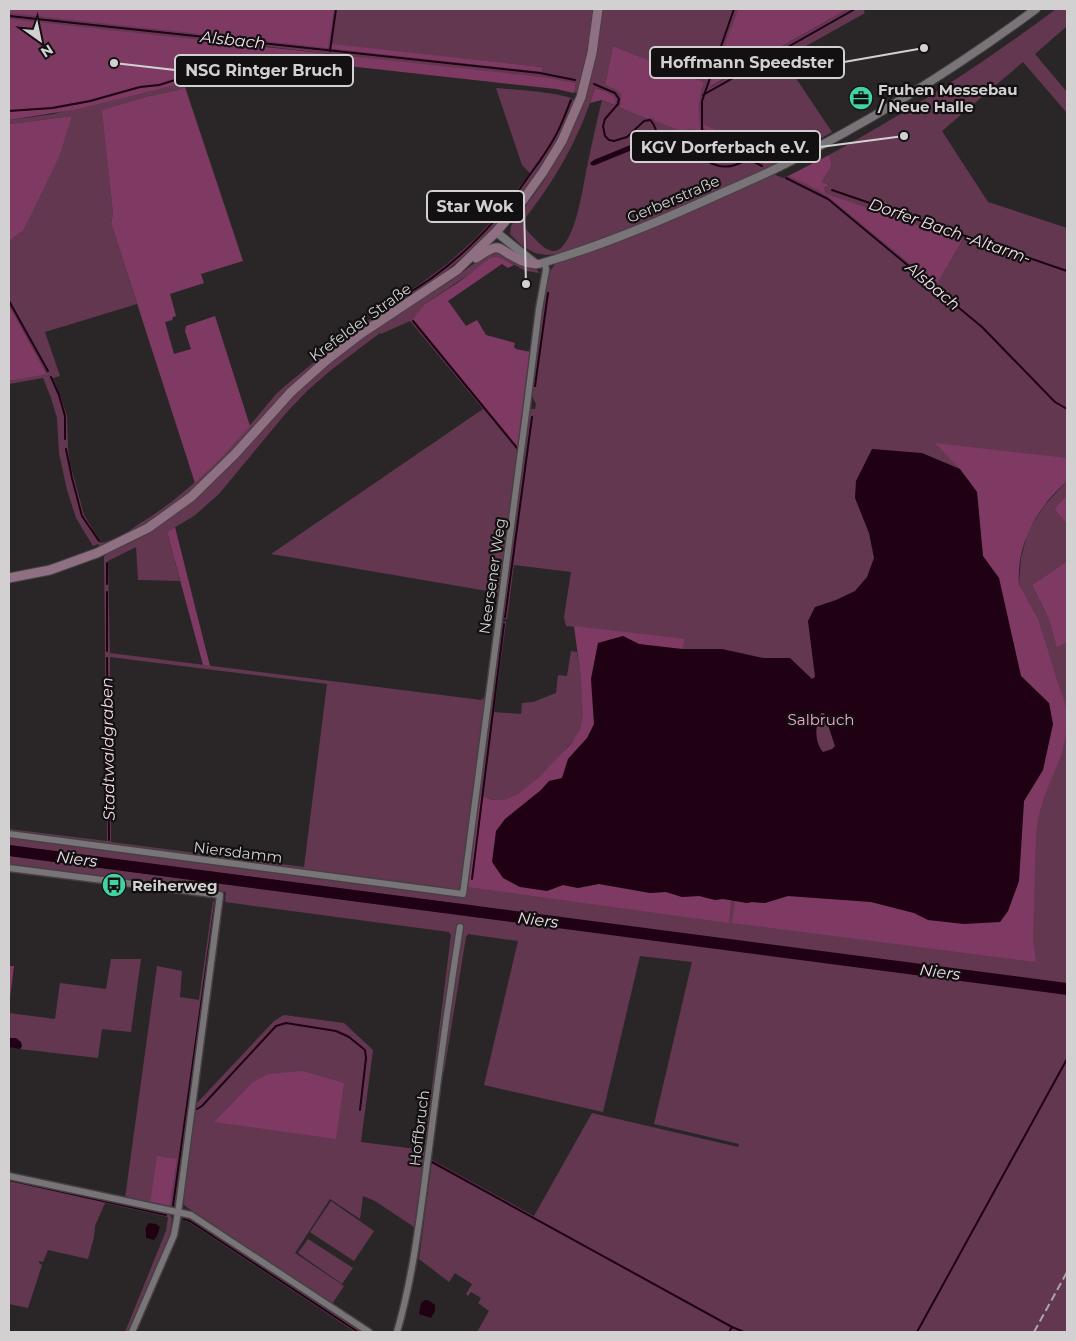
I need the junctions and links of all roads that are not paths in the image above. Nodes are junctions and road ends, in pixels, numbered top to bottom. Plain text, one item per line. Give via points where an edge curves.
1 (598, 9) edge
2 (1036, 9) edge
3 (496, 232) junction
4 (541, 263) junction
5 (457, 270) junction
6 (9, 578) edge
7 (9, 834) edge
8 (9, 868) edge
9 (463, 894) joint
10 (460, 927) dead end
11 (9, 1176) edge
12 (178, 1213) junction
13 (132, 1332) edge
14 (369, 1332) edge
15 (397, 1332) edge

1 - 3 main road, Krefelder Straße via 581,97 562,141 523,200
2 - 4 street, Gerberstraße via 907,96 784,165 659,221
3 - 4 street
3 - 5 main road, Krefelder Straße
4 - 5 main road via 521,261 495,247
4 - 9 street, Neersener Weg via 546,270
5 - 6 main road, Krefelder Straße via 328,359 191,497 148,528 97,553 50,570
7 - 9 street, Niersdamm
8 - 12 street via 220,895
10 - 15 street, Hoffbruch via 415,1258
11 - 12 street
12 - 13 street via 174,1235
12 - 14 street via 191,1215

